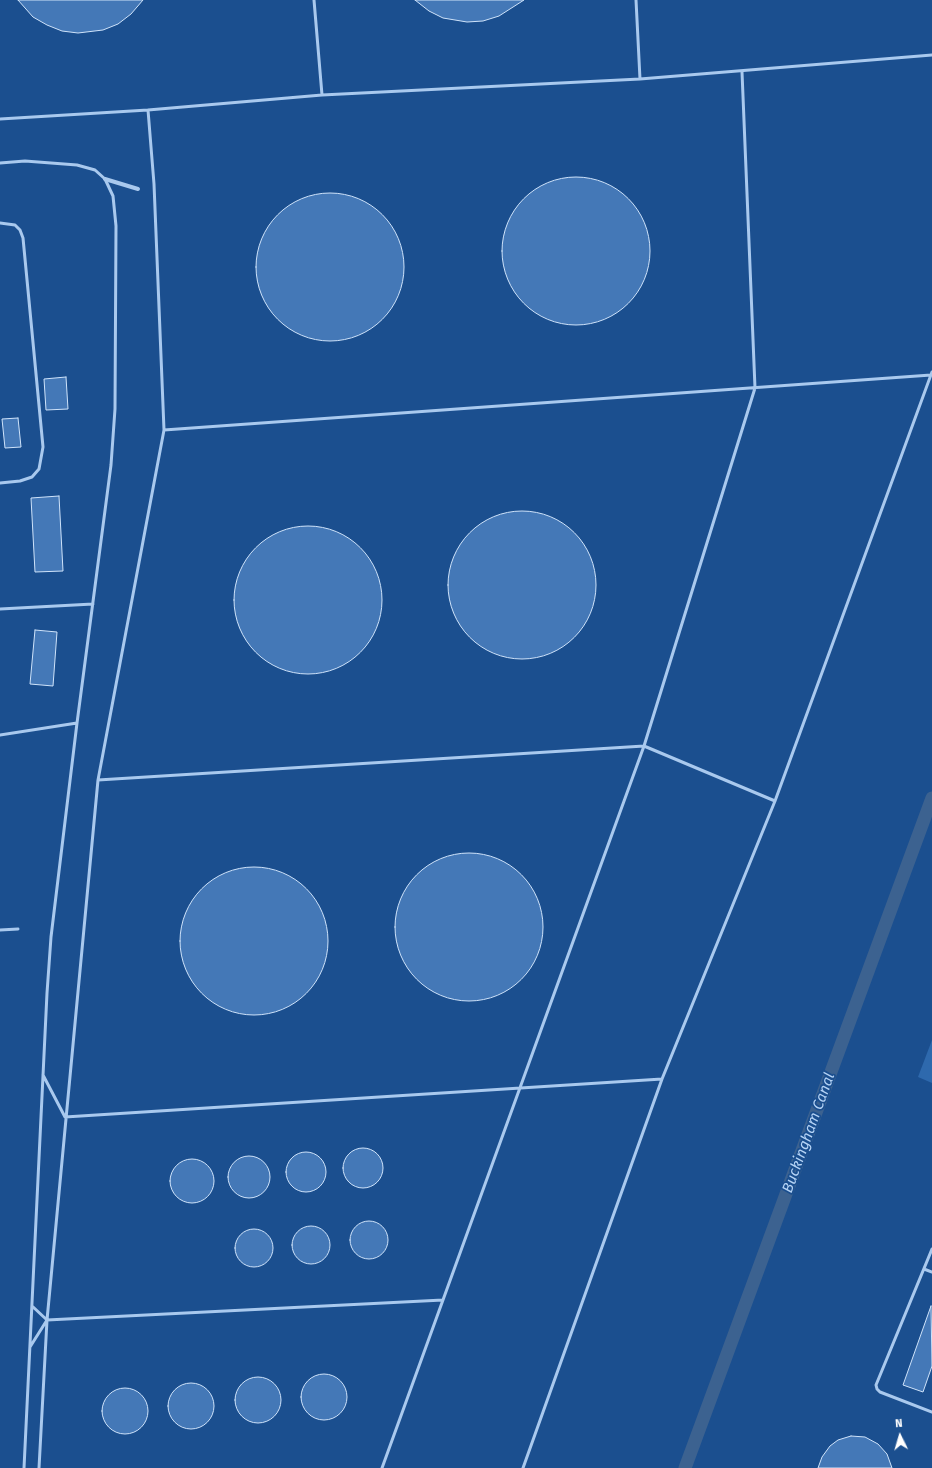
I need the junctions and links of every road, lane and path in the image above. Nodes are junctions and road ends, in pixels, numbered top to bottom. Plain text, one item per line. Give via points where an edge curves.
1 (314, 0) edge
2 (636, 0) edge
3 (932, 55) edge
4 (742, 72) junction
5 (640, 79) junction
6 (322, 95) junction
7 (148, 110) junction
8 (0, 119) edge
9 (0, 163) edge
10 (105, 179) junction
11 (138, 189) dead end
12 (0, 222) edge
13 (931, 374) edge
14 (755, 388) junction
15 (164, 430) junction
16 (0, 483) edge
17 (93, 604) junction
18 (0, 608) edge
19 (77, 723) junction
20 (0, 735) edge
21 (644, 746) junction
22 (98, 780) junction
23 (775, 801) junction
24 (18, 929) dead end
25 (0, 930) edge
26 (43, 1074) junction
27 (662, 1078) junction
28 (520, 1086) junction
29 (65, 1117) junction
30 (932, 1249) edge
31 (924, 1269) junction
32 (932, 1272) edge
33 (443, 1300) junction
34 (32, 1306) junction
35 (47, 1320) junction
36 (30, 1347) junction
37 (932, 1412) edge
38 (24, 1468) edge
39 (39, 1468) edge
40 (382, 1468) edge
41 (522, 1468) edge

1 - 6 lane
2 - 5 lane
3 - 4 lane
4 - 5 lane
4 - 14 lane
5 - 6 lane
6 - 7 lane
7 - 8 lane
7 - 15 lane via 154,184
9 - 10 lane via 77,165 95,170
10 - 11 street
10 - 17 lane via 113,196 116,226 115,409 111,465
12 - 16 lane via 15,225 23,238 42,448 39,469 32,477
13 - 14 lane
13 - 23 lane
14 - 15 lane
14 - 21 lane
15 - 22 lane
17 - 18 lane
17 - 19 lane
19 - 20 lane
19 - 26 lane via 51,937
21 - 22 lane
21 - 23 lane
21 - 28 lane
22 - 29 lane
23 - 27 lane
24 - 25 lane
26 - 29 lane
26 - 34 lane
27 - 28 lane
27 - 41 lane
28 - 29 lane
28 - 33 lane
29 - 35 lane
30 - 31 lane
31 - 32 lane
31 - 37 lane via 876,1385 880,1392
33 - 35 lane
33 - 40 lane
34 - 35 lane
34 - 36 lane
35 - 36 lane
35 - 39 lane
36 - 38 lane

